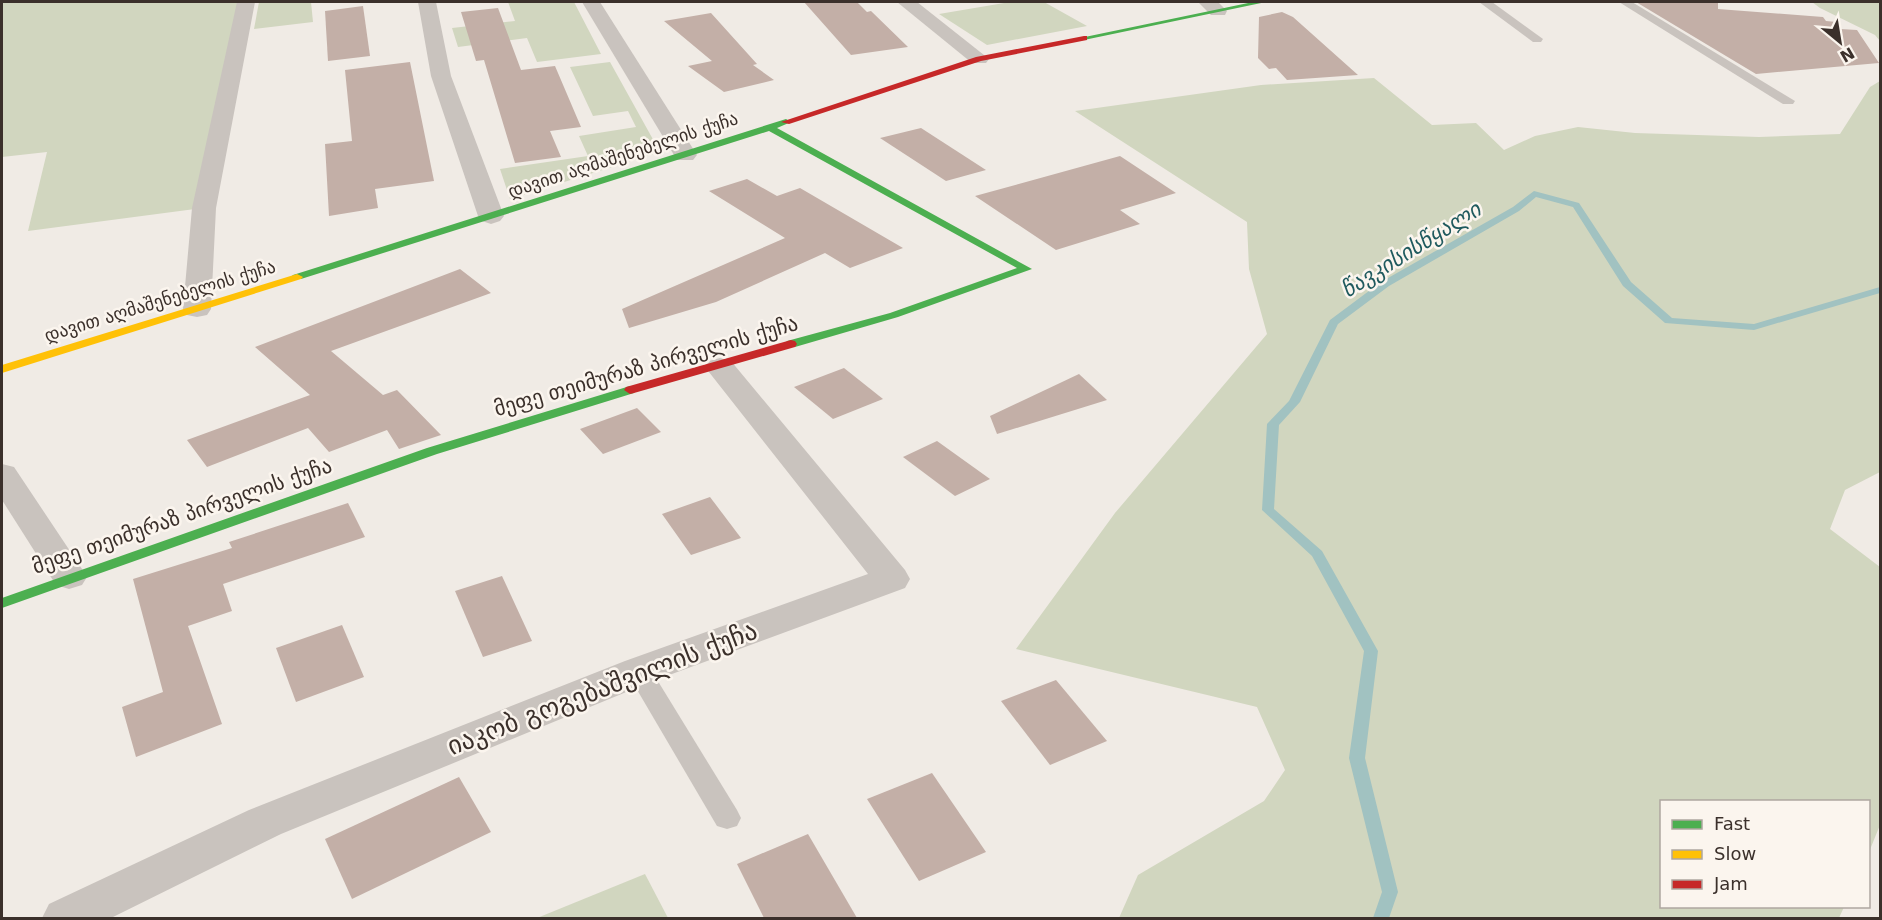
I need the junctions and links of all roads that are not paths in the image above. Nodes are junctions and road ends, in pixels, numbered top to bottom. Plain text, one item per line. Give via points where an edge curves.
1 (246, 2) edge
2 (427, 2) edge
3 (591, 2) edge
4 (906, 2) edge
5 (1262, 2) edge
6 (1485, 2) edge
7 (1625, 2) edge
8 (1212, 6) edge
9 (1538, 39) dead end
10 (979, 59) junction
11 (1788, 101) dead end
12 (769, 128) junction
13 (686, 155) junction
14 (491, 216) junction
15 (197, 309) junction
16 (720, 367) junction
17 (2, 369) edge
18 (2, 474) edge
19 (69, 577) junction
20 (2, 603) edge
21 (639, 671) junction
22 (727, 818) dead end
23 (66, 918) edge

1 - 15 street via 204,208
2 - 14 street via 441,76
3 - 13 street
4 - 10 street
5 - 8 street, დავით აღმაშენებელის ქუჩა
6 - 9 lane
7 - 11 lane
8 - 10 street, დავით აღმაშენებელის ქუჩა
10 - 12 street, დავით აღმაშენებელის ქუჩა
12 - 13 street, დავით აღმაშენებელის ქუჩა
12 - 16 street, მეფე თეიმურაზ პირველის ქუჩა via 1026,268 894,315
13 - 14 street, დავით აღმაშენებელის ქუჩა
14 - 15 street, დავით აღმაშენებელის ქუჩა
15 - 17 street, დავით აღმაშენებელის ქუჩა
16 - 19 street, მეფე თეიმურაზ პირველის ქუჩა via 599,399 432,451
16 - 21 street, იაკობ გოგებაშვილის ქუჩა via 892,579
18 - 19 street
19 - 20 street, მეფე თეიმურაზ პირველის ქუჩა
21 - 22 lane
21 - 23 street, იაკობ გოგებაშვილის ქუჩა via 264,822

